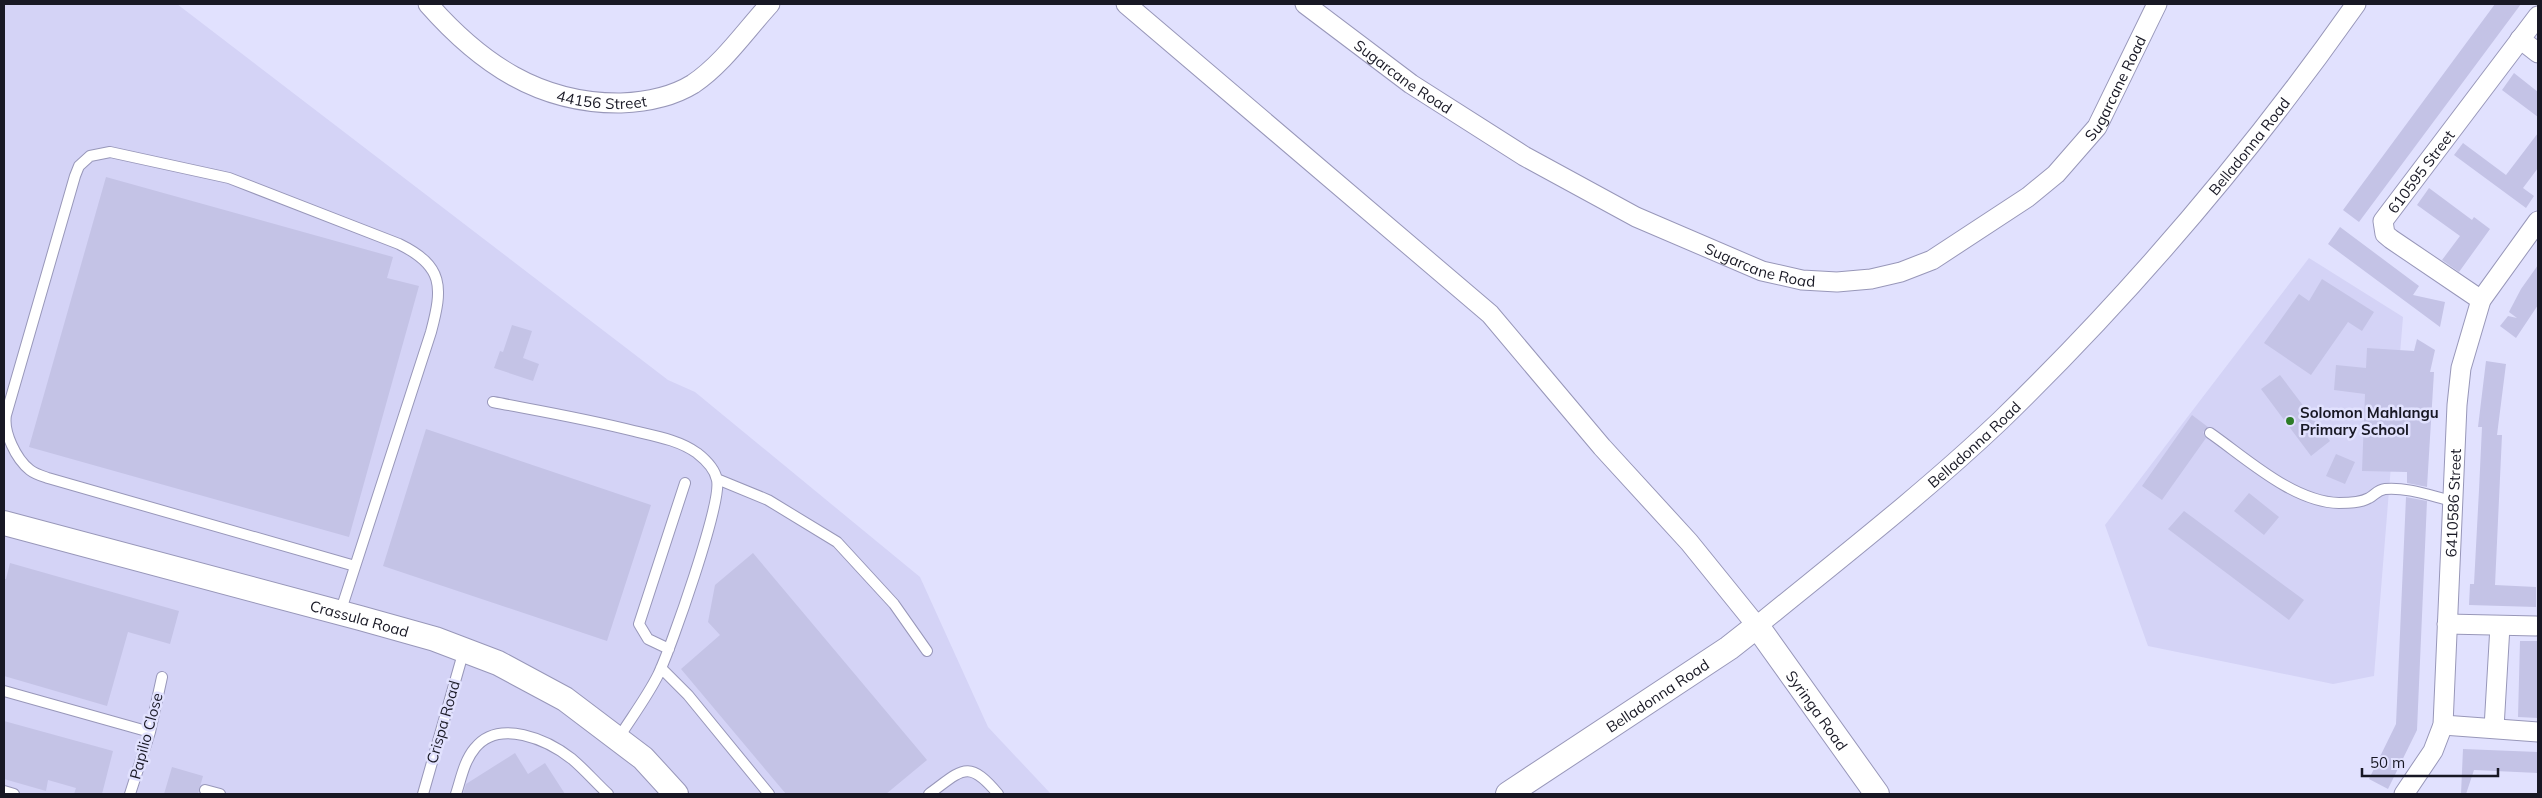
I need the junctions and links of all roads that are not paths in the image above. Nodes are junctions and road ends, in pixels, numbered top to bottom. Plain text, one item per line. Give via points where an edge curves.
1 (428, 4) edge
2 (770, 4) edge
3 (1126, 4) edge
4 (1305, 4) edge
5 (2157, 4) edge
6 (2356, 4) edge
7 (2538, 16) edge
8 (2520, 39) junction
9 (2538, 53) edge
10 (2538, 221) edge
11 (2481, 300) junction
12 (493, 402) dead end
13 (2210, 434) dead end
14 (717, 479) junction
15 (685, 483) dead end
16 (2452, 501) junction
17 (7, 525) edge
18 (355, 566) junction
19 (340, 612) junction
20 (2447, 624) junction
21 (1757, 626) junction
22 (2500, 626) junction
23 (2536, 626) dead end
24 (669, 649) junction
25 (464, 650) junction
26 (927, 651) dead end
27 (661, 668) junction
28 (162, 677) dead end
29 (4, 691) edge
30 (2442, 725) junction
31 (2494, 728) junction
32 (150, 732) junction
33 (2538, 732) edge
34 (618, 739) junction
35 (205, 790) dead end
36 (4, 791) edge
37 (14, 794) edge
38 (130, 794) edge
39 (220, 794) edge
40 (423, 794) edge
41 (456, 794) edge
42 (608, 794) edge
43 (676, 794) edge
44 (770, 794) edge
45 (929, 794) edge
46 (998, 794) edge
47 (1508, 794) edge
48 (1877, 794) edge
49 (2404, 794) edge

1 - 2 street, 44156 Street via 482,56 538,89 566,99 635,103 664,97 693,84 715,65
3 - 21 street via 1490,314 1621,470 1689,542
4 - 5 street, Sugarcane Road via 1412,84 1524,156 1636,217 1762,271 1802,280 1837,282 1901,272 1932,260 2028,197 2056,174 2097,127
6 - 21 street, Belladonna Road via 2221,182 2087,332 1999,421 1891,517
7 - 8 street, 610595 Street
8 - 9 street
8 - 11 street, 610595 Street via 2383,222 2385,234 2391,239
10 - 11 street, 6410586 Street
11 - 16 street, 6410586 Street via 2462,368
12 - 14 lane via 586,419 671,440 698,453 713,469
13 - 16 lane via 2283,484 2310,498 2337,503 2354,502 2379,490 2401,489
14 - 24 lane via 718,490 712,515
14 - 26 lane via 768,500 837,542 894,604
15 - 24 lane via 639,624 648,639
16 - 20 street, 6410586 Street
17 - 19 street, Crassula Road
18 - 18 lane via 438,303 439,288 430,265 399,244 229,178 110,152 90,156 75,176 6,415 7,434 22,462 48,478
18 - 19 lane
19 - 25 street, Crassula Road
20 - 22 street
20 - 30 street, 6410586 Street
21 - 47 street, Belladonna Road via 1729,648
21 - 48 street, Syringa Road
22 - 23 street
22 - 31 street
24 - 27 lane
25 - 34 street, Crassula Road via 498,663 565,699
25 - 40 lane, Crispa Road
27 - 34 lane
27 - 44 lane via 688,695
28 - 32 lane, Papilio Close
29 - 32 lane
30 - 31 street
30 - 49 street, 6410586 Street via 2433,751
31 - 33 street
32 - 38 lane, Papilio Close
34 - 43 street, Crassula Road via 643,758
35 - 39 lane
36 - 37 lane
41 - 42 lane via 468,757 476,746 496,734 521,734 571,759
45 - 46 lane via 965,771 983,776

